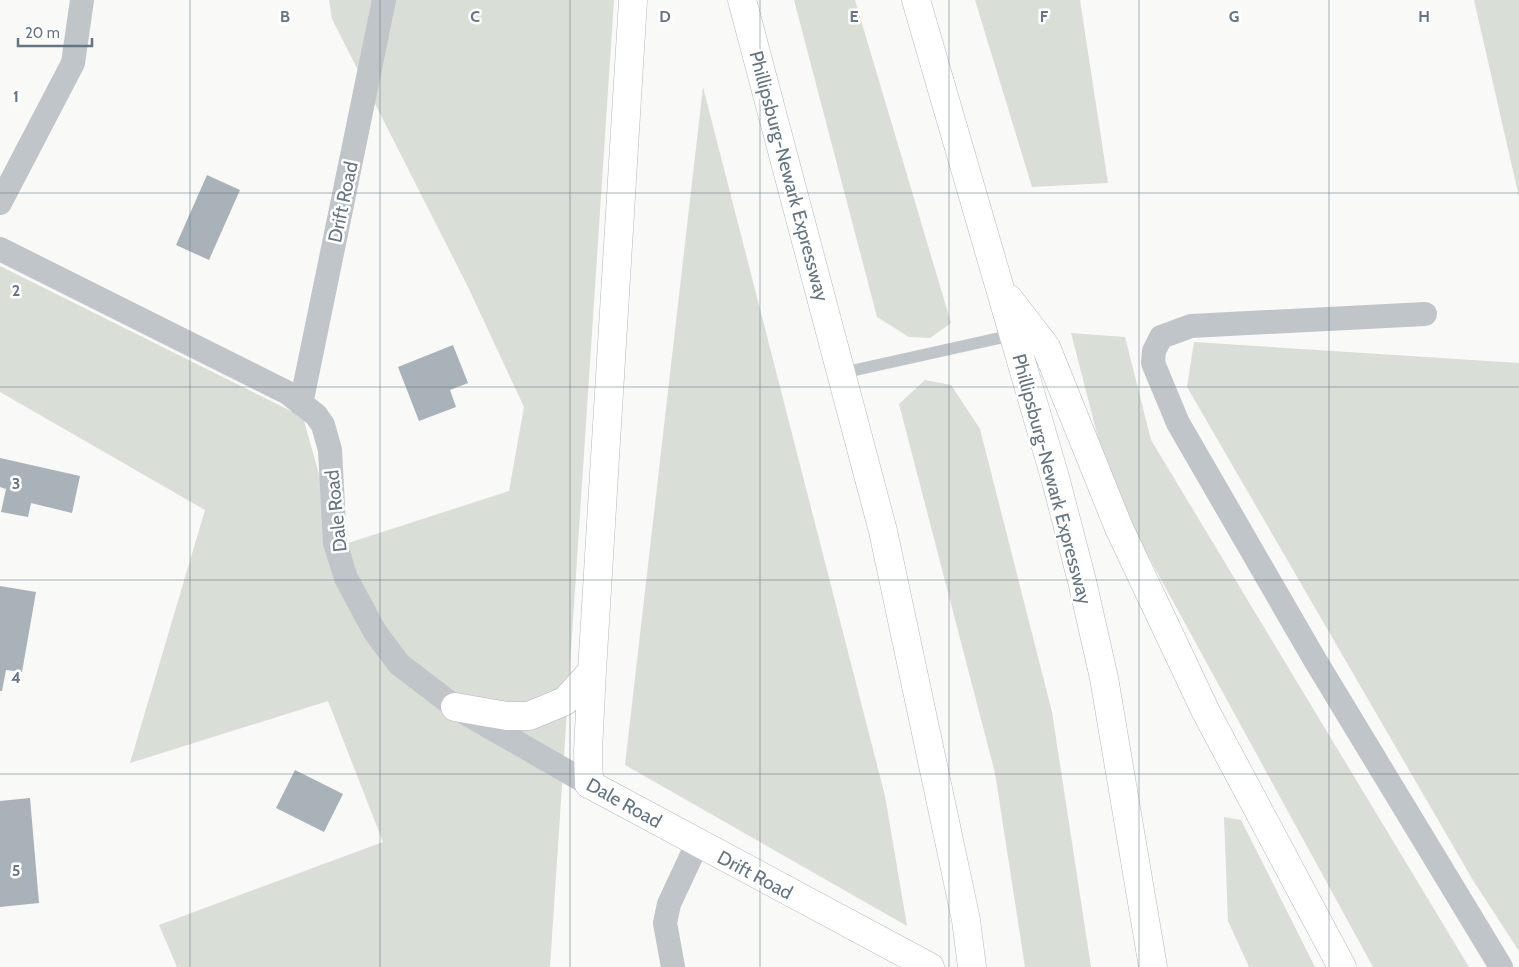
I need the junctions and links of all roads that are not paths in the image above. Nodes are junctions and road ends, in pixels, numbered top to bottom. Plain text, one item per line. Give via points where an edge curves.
1 (82, 0) edge
2 (384, 0) edge
3 (633, 0) edge
4 (742, 0) edge
5 (916, 0) edge
6 (0, 203) edge
7 (0, 249) edge
8 (1001, 290) junction
9 (1425, 314) dead end
10 (1013, 336) junction
11 (842, 373) junction
12 (302, 404) junction
13 (592, 671) junction
14 (455, 707) junction
15 (589, 784) junction
16 (697, 844) junction
17 (674, 967) edge
18 (930, 967) edge
19 (972, 967) edge
20 (1153, 967) edge
21 (1342, 967) edge
22 (1501, 967) edge

1 - 6 street via 73,63
2 - 12 street, Drift Road
3 - 13 main road
4 - 11 main road, Phillipsburg-Newark Expressway
5 - 8 main road, Phillipsburg-Newark Expressway
7 - 12 street, Dale Road via 288,393
8 - 10 main road, Phillipsburg-Newark Expressway
8 - 21 main road via 1046,348 1118,528 1194,686
9 - 22 street via 1191,326 1161,337 1154,351 1153,363 1178,423 1315,660
10 - 11 lane
10 - 20 main road, Phillipsburg-Newark Expressway via 1056,481 1104,678
11 - 19 main road, Phillipsburg-Newark Expressway via 883,531 966,920
12 - 14 street, Dale Road via 323,424 330,450 335,543 346,578 375,632 398,664
13 - 14 main road via 565,701 529,716 507,716
13 - 15 main road
14 - 15 street, Dale Road
15 - 16 main road, Dale Road
16 - 17 street, Drift Road via 669,904 665,924
16 - 18 main road, Drift Road

